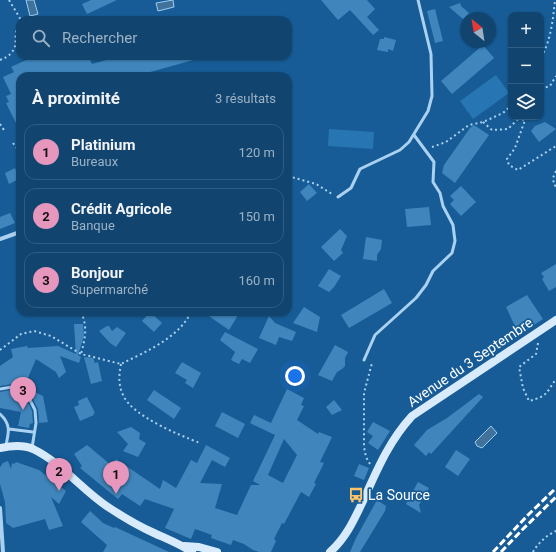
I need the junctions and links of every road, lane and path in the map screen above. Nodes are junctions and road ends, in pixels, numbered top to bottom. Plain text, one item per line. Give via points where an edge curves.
1 (9, 0) edge
2 (418, 0) edge
3 (555, 0) edge
4 (19, 16) edge
5 (16, 29) edge
6 (16, 47) edge
7 (16, 47) edge
8 (544, 52) edge
9 (0, 60) edge
10 (556, 76) edge
11 (544, 88) edge
12 (508, 109) edge
13 (517, 120) edge
14 (525, 120) edge
15 (483, 122) junction
16 (0, 124) edge
17 (4, 130) dead end
18 (414, 135) junction
19 (13, 143) dead end
20 (556, 146) edge
21 (16, 147) edge
22 (422, 147) junction
23 (556, 171) edge
24 (292, 177) edge
25 (556, 186) edge
26 (338, 197) joint
27 (16, 233) edge
28 (0, 239) edge
29 (83, 316) edge
30 (189, 316) edge
31 (556, 320) edge
32 (538, 340) dead end
33 (0, 350) edge
34 (81, 354) junction
35 (364, 360) dead end
36 (373, 360) dead end
37 (121, 364) junction
38 (556, 379) edge
39 (0, 389) edge
40 (0, 414) edge
41 (9, 429) junction
42 (33, 432) junction
43 (200, 443) dead end
44 (3, 447) edge
45 (32, 448) junction
46 (371, 465) dead end
47 (0, 508) edge
48 (556, 531) edge
49 (183, 546) junction
50 (3, 552) edge
51 (192, 552) edge
52 (217, 552) edge
53 (330, 552) edge
54 (533, 552) edge

1 - 4 path
2 - 18 lane via 431,54 432,96 428,111
3 - 8 path via 554,17
5 - 7 path
6 - 9 path
10 - 11 path via 550,86
12 - 15 path
13 - 15 path via 508,129 492,130
14 - 20 path via 515,148 507,159 509,165 518,170
15 - 22 path via 469,125 446,142 433,147
16 - 17 path
18 - 22 lane
18 - 26 lane via 400,150 360,169 351,188
19 - 21 path
22 - 35 lane via 434,162 433,182 453,225 456,240 452,253 433,271 416,298 375,335
23 - 25 path via 553,178
24 - 26 path via 316,184
27 - 28 street
29 - 34 path via 86,336
30 - 37 path via 169,336
31 - 53 main road, Avenue du 3 Septembre via 431,403 400,429 387,450 345,537
32 - 38 path via 536,354 519,367 523,388 529,401 549,392
33 - 34 path via 21,334 34,332 51,336
34 - 37 path
36 - 46 path via 364,393 364,447
37 - 43 path via 119,380 123,396 134,409 173,433
39 - 42 lane via 12,387 28,396 35,410 36,423
40 - 41 lane via 6,419
41 - 42 lane
41 - 44 lane
42 - 45 lane
44 - 45 main road
45 - 49 main road via 57,464 129,521
47 - 50 street
48 - 54 path via 549,534
49 - 51 main road
49 - 52 main road

